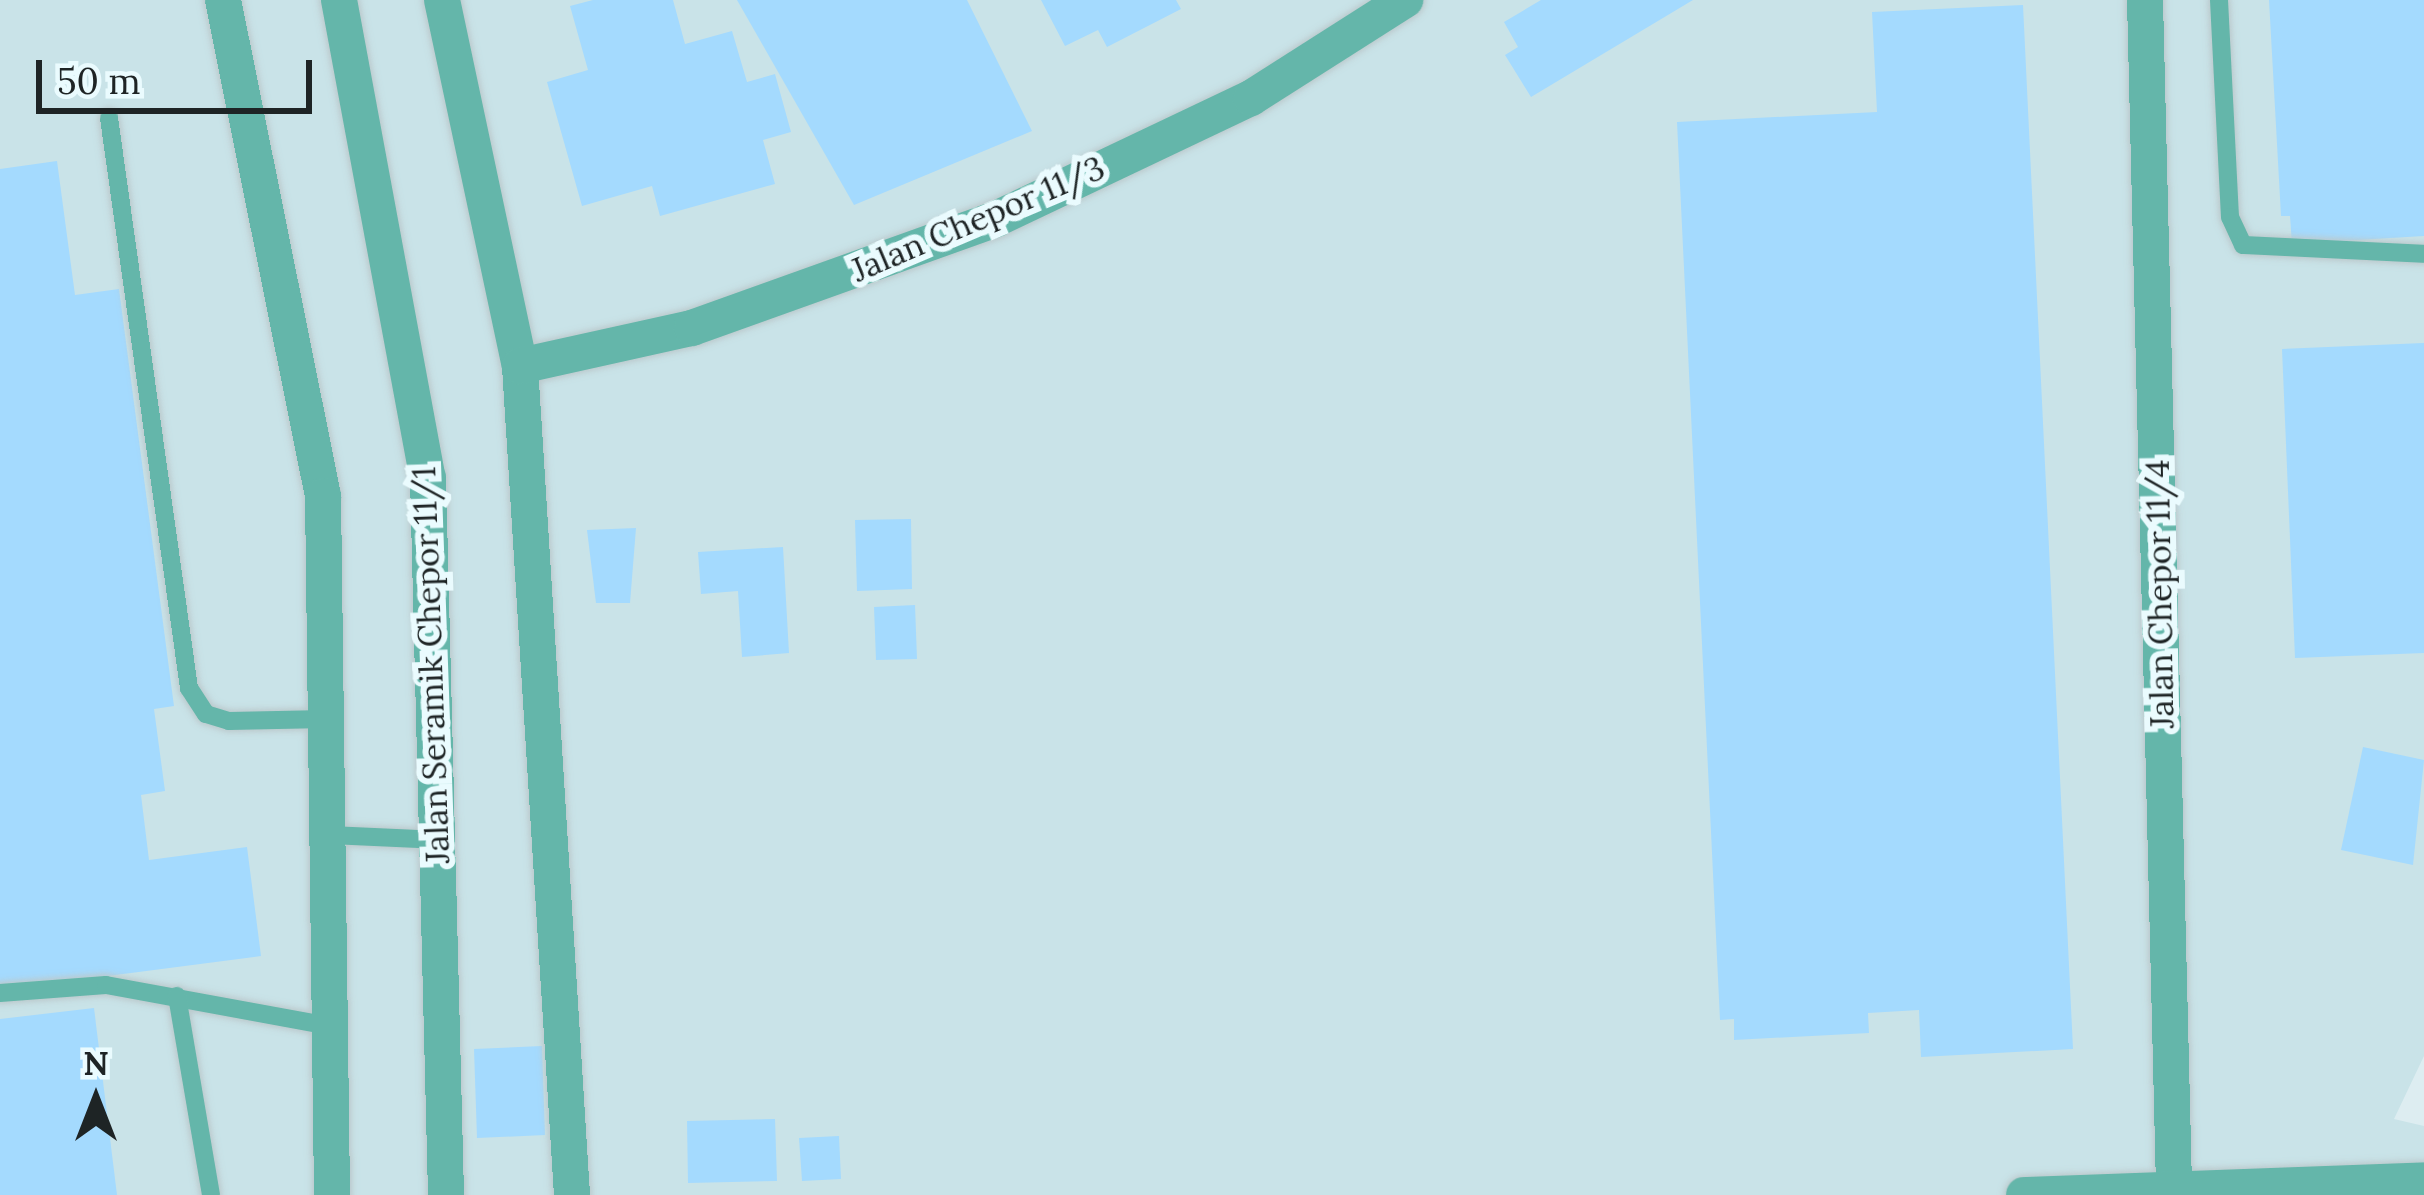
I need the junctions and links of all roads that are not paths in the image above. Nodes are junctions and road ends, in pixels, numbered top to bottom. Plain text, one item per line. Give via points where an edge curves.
1 (223, 0) edge
2 (339, 0) edge
3 (442, 0) edge
4 (1406, 0) edge
5 (2146, 0) edge
6 (2219, 0) edge
7 (109, 118) dead end
8 (2424, 254) edge
9 (520, 366) junction
10 (326, 719) junction
11 (328, 835) junction
12 (437, 840) junction
13 (0, 993) edge
14 (178, 996) junction
15 (331, 1026) junction
16 (2424, 1180) edge
17 (2174, 1188) junction
18 (211, 1195) edge
19 (332, 1195) edge
20 (446, 1195) edge
21 (572, 1195) edge
22 (2024, 1195) edge

1 - 10 street via 322,496
2 - 12 street, Jalan Seramik Chepor 11/1 via 428,478
3 - 9 street
4 - 9 street, Jalan Chepor 11/3 via 1251,98 996,219 692,328
5 - 17 street, Jalan Chepor 11/4
6 - 8 lane via 2230,218 2243,245
7 - 10 lane via 189,688 206,715 229,721
9 - 21 street
10 - 11 street
11 - 12 lane
11 - 15 street
12 - 20 street, Jalan Seramik Chepor 11/1
13 - 14 lane via 106,985
14 - 15 lane
14 - 18 lane
15 - 19 street
16 - 17 street
17 - 22 street

